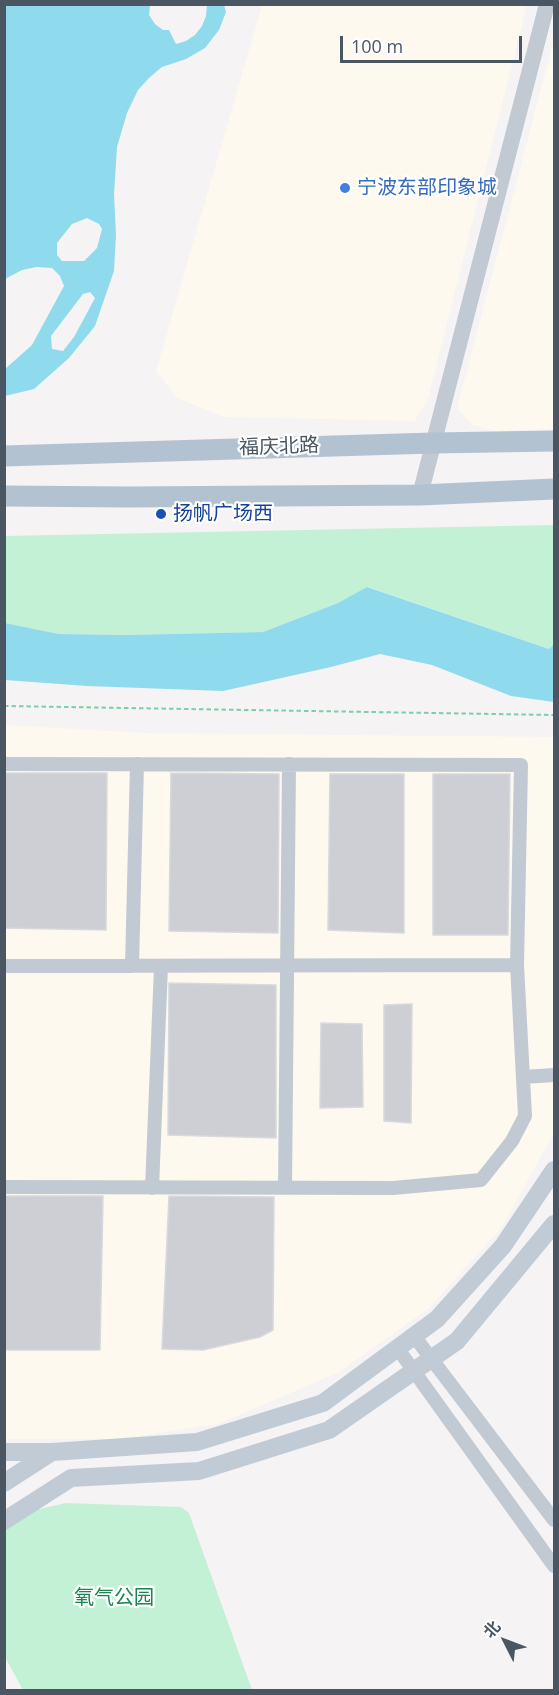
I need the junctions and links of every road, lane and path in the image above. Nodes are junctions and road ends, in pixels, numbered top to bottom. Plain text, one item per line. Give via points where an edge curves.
1 (547, 4) edge
2 (555, 441) edge
3 (433, 442) junction
4 (4, 456) edge
5 (555, 489) edge
6 (420, 495) junction
7 (4, 496) edge
8 (4, 706) edge
9 (555, 715) edge
10 (4, 764) edge
11 (137, 764) junction
12 (289, 764) junction
13 (517, 965) junction
14 (4, 966) edge
15 (132, 966) junction
16 (161, 966) junction
17 (287, 966) junction
18 (555, 1075) edge
19 (523, 1077) junction
20 (555, 1170) edge
21 (4, 1187) edge
22 (152, 1188) junction
23 (285, 1188) junction
24 (555, 1224) edge
25 (414, 1336) junction
26 (398, 1349) junction
27 (431, 1359) junction
28 (414, 1371) junction
29 (4, 1452) edge
30 (52, 1452) junction
31 (4, 1483) edge
32 (555, 1520) edge
33 (4, 1521) edge
34 (555, 1566) edge

1 - 3 street
2 - 3 main road, 福庆北路
3 - 4 main road, 福庆北路
3 - 6 street
5 - 6 main road
6 - 7 main road
8 - 9 path
10 - 11 street
11 - 12 street
11 - 15 street
12 - 13 street via 521,765
12 - 17 street
13 - 17 street
13 - 19 street
14 - 15 street
15 - 16 street
16 - 17 street
16 - 22 street
17 - 23 street
18 - 19 street
19 - 23 street via 525,1116 512,1141 481,1180 393,1188
20 - 25 main road via 503,1246 437,1319
21 - 22 street
22 - 23 street
24 - 27 main road via 457,1341
25 - 26 main road
25 - 27 street
26 - 28 street
26 - 30 main road via 323,1404 197,1442
27 - 28 main road
27 - 32 street
28 - 33 main road via 330,1430 199,1471 71,1478
28 - 34 street
29 - 30 main road
30 - 31 main road

